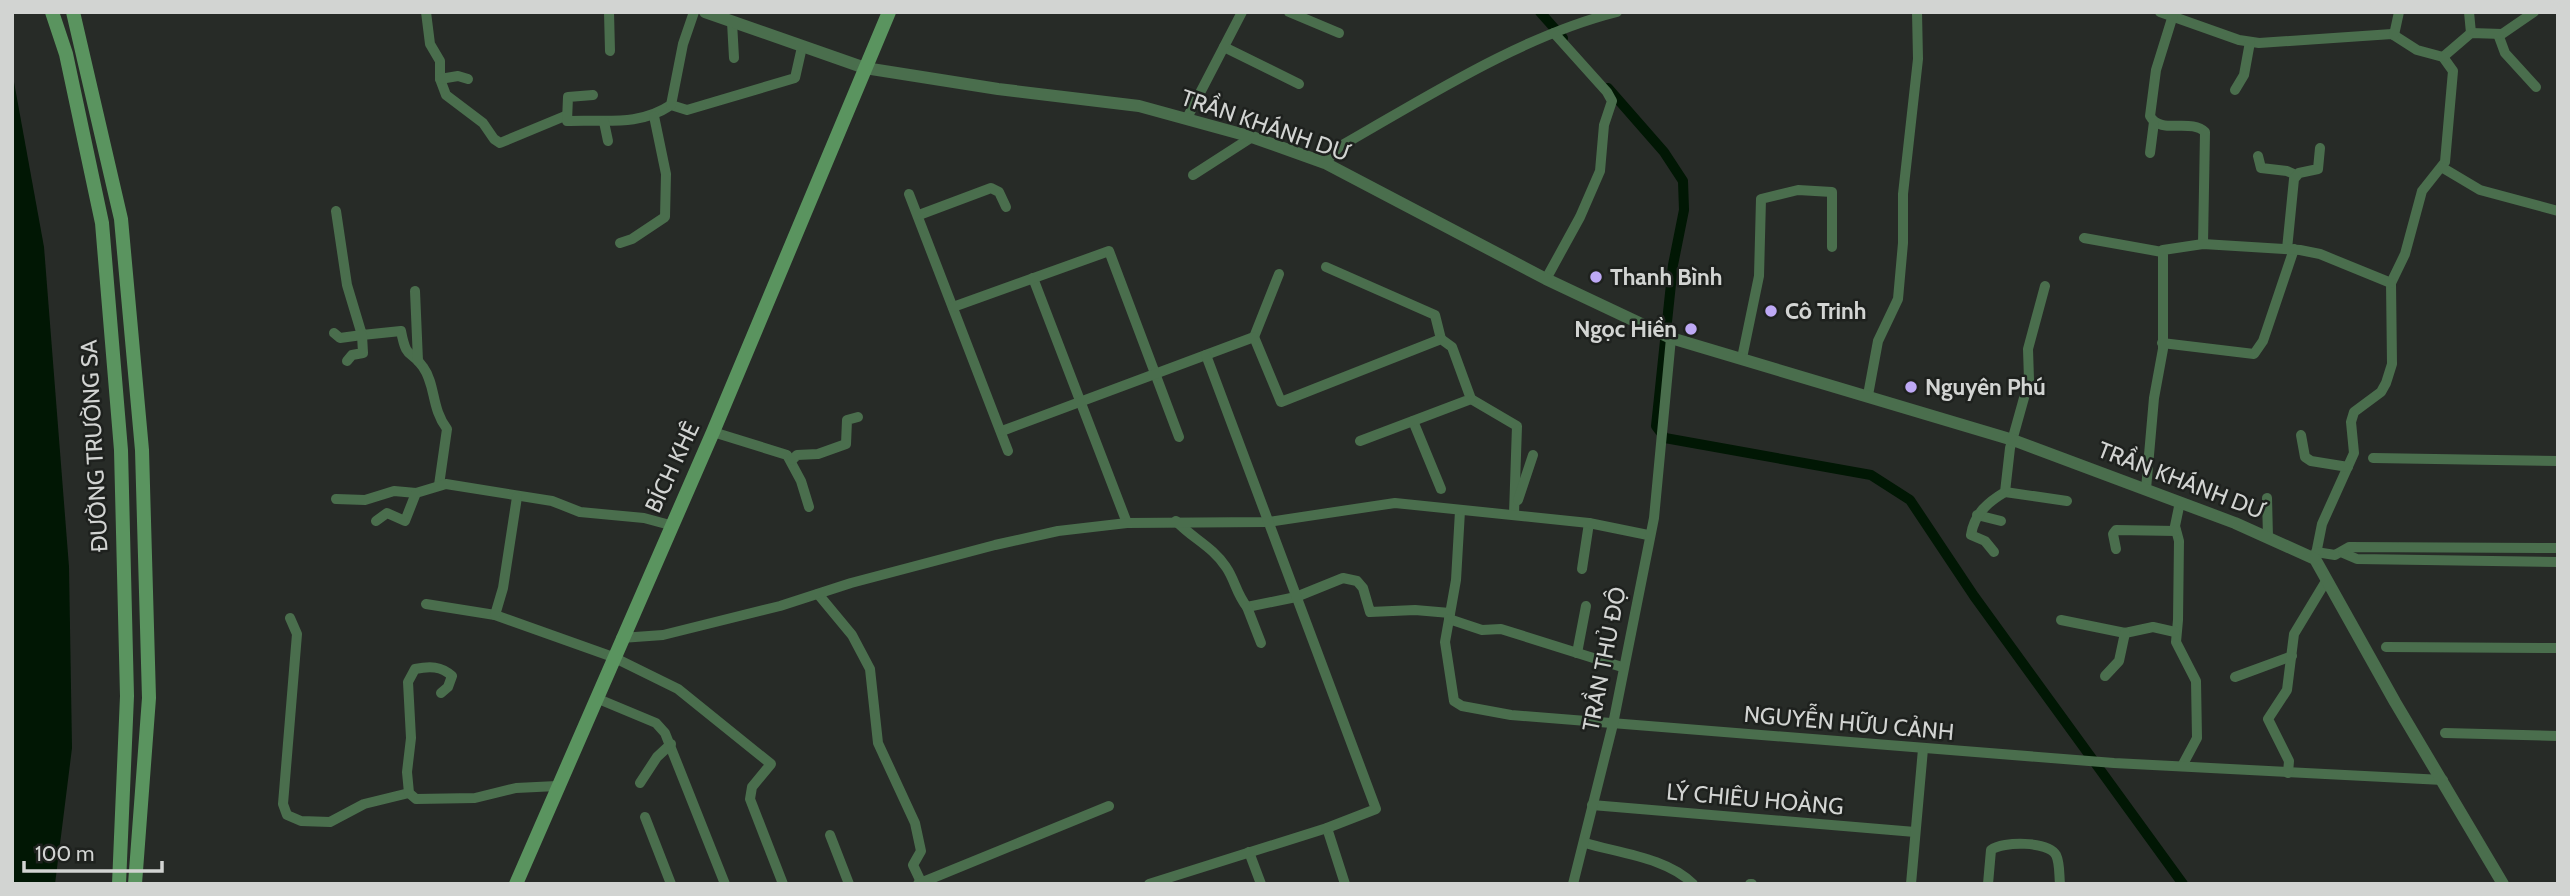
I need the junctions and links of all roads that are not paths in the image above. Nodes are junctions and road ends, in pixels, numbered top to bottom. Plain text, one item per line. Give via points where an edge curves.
1 (52, 12) edge
2 (73, 12) edge
3 (426, 12) edge
4 (609, 12) edge
5 (694, 12) edge
6 (705, 12) edge
7 (889, 12) edge
8 (1242, 12) edge
9 (1289, 12) edge
10 (1617, 12) edge
11 (1917, 12) edge
12 (2160, 12) edge
13 (2399, 12) edge
14 (2469, 12) edge
15 (2535, 12) edge
16 (2173, 15) edge
17 (732, 22) junction
18 (1557, 31) junction
19 (1339, 33) dead end
20 (2471, 33) junction
21 (2498, 34) junction
22 (2395, 35) junction
23 (2250, 42) junction
24 (802, 47) junction
25 (1224, 47) junction
26 (2456, 47) junction
27 (610, 51) dead end
28 (2443, 57) junction
29 (734, 58) dead end
30 (865, 68) junction
31 (2453, 71) junction
32 (440, 79) junction
33 (468, 79) dead end
34 (1299, 84) dead end
35 (2536, 87) dead end
36 (2235, 89) dead end
37 (593, 95) dead end
38 (671, 105) junction
39 (565, 116) junction
40 (654, 116) junction
41 (1188, 118) junction
42 (604, 122) junction
43 (2154, 122) junction
44 (1252, 137) junction
45 (608, 141) dead end
46 (2320, 148) dead end
47 (2150, 153) dead end
48 (2258, 156) dead end
49 (1325, 163) junction
50 (2443, 167) junction
51 (1193, 175) dead end
52 (2296, 175) junction
53 (909, 194) dead end
54 (1006, 207) dead end
55 (336, 211) dead end
56 (2558, 211) edge
57 (919, 215) junction
58 (121, 219) junction
59 (102, 223) junction
60 (2084, 238) dead end
61 (620, 243) dead end
62 (2203, 244) junction
63 (1832, 247) dead end
64 (2290, 249) junction
65 (2162, 252) junction
66 (1326, 267) dead end
67 (1279, 274) dead end
68 (1033, 278) junction
69 (1546, 279) junction
70 (2391, 283) junction
71 (2045, 286) dead end
72 (415, 292) dead end
73 (953, 307) junction
74 (334, 333) dead end
75 (362, 335) junction
76 (1667, 336) junction
77 (1254, 337) junction
78 (1441, 339) junction
79 (2162, 343) junction
80 (1206, 355) junction
81 (1742, 358) junction
82 (347, 361) dead end
83 (418, 361) junction
84 (1155, 373) junction
85 (1868, 395) junction
86 (1471, 399) junction
87 (1079, 401) junction
88 (858, 416) dead end
89 (1413, 421) junction
90 (1002, 430) junction
91 (713, 432) junction
92 (2301, 435) dead end
93 (1179, 437) dead end
94 (2013, 440) junction
95 (1360, 441) dead end
96 (1008, 452) dead end
97 (1533, 455) dead end
98 (2373, 458) dead end
99 (792, 460) junction
100 (2558, 461) edge
101 (2347, 467) junction
102 (439, 485) junction
103 (1441, 489) dead end
104 (2146, 489) junction
105 (2005, 492) junction
106 (416, 493) junction
107 (517, 497) junction
108 (2267, 498) dead end
109 (336, 499) dead end
110 (2067, 501) dead end
111 (2180, 502) junction
112 (809, 507) dead end
113 (1460, 511) junction
114 (1514, 514) junction
115 (1978, 515) junction
116 (376, 521) dead end
117 (2001, 521) dead end
118 (1175, 522) junction
119 (1268, 522) junction
120 (1127, 523) junction
121 (1589, 523) junction
122 (670, 525) junction
123 (2176, 531) junction
124 (1648, 535) junction
125 (2268, 537) junction
126 (2558, 548) edge
127 (2116, 549) dead end
128 (1994, 552) dead end
129 (2343, 553) junction
130 (2315, 556) junction
131 (2558, 562) edge
132 (1582, 569) dead end
133 (2326, 581) junction
134 (818, 594) junction
135 (1296, 597) junction
136 (426, 604) dead end
137 (1586, 606) dead end
138 (1247, 607) junction
139 (495, 615) junction
140 (1450, 616) junction
141 (290, 618) dead end
142 (2061, 620) dead end
143 (2175, 632) junction
144 (2125, 633) junction
145 (621, 638) junction
146 (1261, 643) dead end
147 (2386, 646) dead end
148 (2558, 648) edge
149 (1577, 653) junction
150 (2292, 656) junction
151 (612, 657) junction
152 (1622, 667) junction
153 (2105, 676) dead end
154 (2235, 677) dead end
155 (441, 693) dead end
156 (596, 698) junction
157 (1613, 724) junction
158 (2445, 733) dead end
159 (2558, 736) edge
160 (671, 744) junction
161 (1923, 749) junction
162 (2182, 766) junction
163 (2288, 773) junction
164 (2443, 780) junction
165 (640, 783) dead end
166 (556, 786) junction
167 (409, 793) junction
168 (1592, 805) junction
169 (1109, 806) dead end
170 (645, 817) dead end
171 (1327, 828) junction
172 (1915, 832) junction
173 (830, 835) dead end
174 (1585, 844) junction
175 (1249, 852) junction
176 (1167, 880) edge
177 (920, 883) edge
178 (119, 884) edge
179 (135, 884) edge
180 (516, 884) edge
181 (671, 884) edge
182 (725, 884) edge
183 (783, 884) edge
184 (849, 884) edge
185 (1149, 884) edge
186 (1261, 884) edge
187 (1345, 884) edge
188 (1573, 884) edge
189 (1693, 884) edge
190 (1911, 884) edge
191 (1988, 884) edge
192 (2060, 884) edge
193 (2503, 884) edge

1 - 59 main road, ĐƯỜNG TRƯỜNG SA via 66,54
2 - 58 main road, ĐƯỜNG TRƯỜNG SA
3 - 32 street via 430,44 440,61
4 - 27 street
5 - 38 street
6 - 17 street, TRẦN KHÁNH DƯ
7 - 30 main road, BÍCH KHÊ
8 - 25 street
9 - 19 street
10 - 18 street
11 - 85 street via 1918,59 1903,194 1898,299 1878,341
12 - 16 street
13 - 22 street
14 - 20 street
15 - 21 street
16 - 23 street
16 - 43 street via 2156,70
17 - 24 street, TRẦN KHÁNH DƯ
17 - 29 street
18 - 49 street via 1400,112 1339,147
18 - 69 street via 1612,101 1604,125 1600,171
20 - 21 street
20 - 26 street
21 - 35 street via 2505,53
22 - 23 street via 2284,44
22 - 28 street via 2417,50
23 - 36 street via 2244,75
24 - 30 street, TRẦN KHÁNH DƯ
24 - 38 street via 795,78 687,110
25 - 34 street
25 - 41 street
26 - 28 street
26 - 31 street
28 - 31 street
30 - 41 street, TRẦN KHÁNH DƯ via 1139,106
30 - 91 main road, BÍCH KHÊ
31 - 50 street
32 - 33 street
32 - 39 street via 446,95 483,123 500,143
37 - 39 street via 568,97
38 - 40 street
39 - 42 street via 567,121
40 - 42 street
40 - 61 street via 666,174 665,217
41 - 44 street, TRẦN KHÁNH DƯ
42 - 45 street
43 - 47 street
43 - 62 street via 2200,127 2204,132
44 - 49 street, TRẦN KHÁNH DƯ
44 - 51 street
46 - 52 street via 2318,169
48 - 52 street via 2261,168
49 - 69 street, TRẦN KHÁNH DƯ
50 - 56 street via 2480,190
50 - 70 street via 2422,191 2405,254
52 - 64 street
53 - 57 street
54 - 57 street via 999,192 991,188
55 - 75 street via 347,285
57 - 73 street
58 - 59 main road
58 - 179 main road, ĐƯỜNG TRƯỜNG SA via 142,450 149,698
59 - 178 main road, ĐƯỜNG TRƯỜNG SA via 121,450 127,696
60 - 65 street
62 - 64 street
62 - 65 street via 2169,247
63 - 81 street via 1832,192 1798,190 1761,199 1759,276
64 - 70 street via 2320,254
64 - 79 street via 2263,341 2254,354
65 - 79 street
66 - 78 street via 1435,315
67 - 77 street
68 - 73 street
68 - 84 street via 1109,251
68 - 87 street
69 - 76 street, TRẦN KHÁNH DƯ
70 - 101 street via 2392,364 2381,391 2354,412 2354,453
71 - 94 street via 2028,349 2029,380
72 - 83 street
73 - 90 street
74 - 75 street via 340,338
75 - 82 street via 363,354
75 - 83 street via 401,331 405,350
76 - 81 street, TRẦN KHÁNH DƯ
76 - 124 street, TRẦN THỦ ĐỘ via 1654,518
77 - 78 street via 1281,402
77 - 80 street
78 - 86 street via 1452,347
79 - 104 street
80 - 84 street
80 - 119 street
81 - 85 street, TRẦN KHÁNH DƯ
83 - 102 street via 425,369 436,415 447,429
84 - 87 street
84 - 93 street
85 - 94 street, TRẦN KHÁNH DƯ
86 - 89 street
86 - 114 street via 1517,426
87 - 90 street
87 - 120 street
88 - 99 street via 847,421 846,444
89 - 95 street
89 - 103 street
90 - 96 street
91 - 99 street
91 - 122 main road, BÍCH KHÊ
92 - 101 street via 2305,457
94 - 104 street, TRẦN KHÁNH DƯ
94 - 105 street
97 - 114 street
98 - 100 street
99 - 112 street
101 - 130 street via 2322,524
102 - 106 street
102 - 107 street
104 - 111 street, TRẦN KHÁNH DƯ
105 - 110 street
105 - 115 street
106 - 109 street via 394,491 365,500
106 - 116 street via 405,521 387,513
107 - 122 street
107 - 139 street
108 - 125 street
111 - 123 street
111 - 125 street, TRẦN KHÁNH DƯ
113 - 114 street
113 - 119 street via 1395,503
113 - 140 street
114 - 121 street
115 - 117 street
115 - 128 street via 1971,535
118 - 119 street
118 - 120 street
118 - 138 street via 1209,547 1228,569 1235,592
119 - 135 street
120 - 134 street via 995,545
121 - 124 street
121 - 132 street
122 - 145 main road, BÍCH KHÊ
123 - 127 street via 2116,530
123 - 143 street
124 - 152 street, TRẦN THỦ ĐỘ
125 - 130 street, TRẦN KHÁNH DƯ
126 - 129 street via 2349,547
129 - 130 street
129 - 131 street via 2357,559
130 - 133 street
133 - 150 street via 2294,634
133 - 164 street
134 - 145 street via 663,635
134 - 177 street via 852,635 870,669 878,743 915,823 922,851 913,865
135 - 138 street
135 - 140 street via 1349,579 1363,588 1370,612 1415,610
135 - 171 street via 1376,809
136 - 139 street
137 - 149 street
138 - 146 street
139 - 151 street
140 - 149 street via 1482,631 1501,629
140 - 157 street, NGUYỄN HỮU CẢNH via 1445,642 1454,701 1511,715
141 - 167 street via 297,634 283,804 287,815 300,821 330,822 364,804
142 - 144 street
143 - 144 street via 2153,627
143 - 162 street via 2196,681 2197,738
144 - 153 street via 2119,661
145 - 151 main road, BÍCH KHÊ
147 - 148 street
149 - 152 street
150 - 154 street
150 - 163 street via 2287,690 2268,719 2290,761
151 - 156 main road, BÍCH KHÊ
151 - 183 street via 678,689 771,764 752,787 750,799
152 - 157 street, TRẦN THỦ ĐỘ
155 - 167 street via 452,676 444,669 415,669 408,682
156 - 160 street via 656,723
156 - 166 main road, BÍCH KHÊ
157 - 161 street, NGUYỄN HỮU CẢNH
157 - 168 street, TRẦN THỦ ĐỘ
158 - 159 street
160 - 165 street
160 - 182 street
161 - 162 street, NGUYỄN HỮU CẢNH
161 - 172 street
162 - 163 street
163 - 164 street
164 - 193 street
166 - 167 street via 456,799 416,799
166 - 180 main road, BÍCH KHÊ
168 - 172 street, LÝ CHIÊU HOÀNG
168 - 174 street, TRẦN THỦ ĐỘ
169 - 177 street
170 - 181 street
171 - 175 street
171 - 187 street
172 - 190 street
173 - 184 street
174 - 188 street, TRẦN THỦ ĐỘ
174 - 189 street via 1656,863
175 - 176 street
175 - 186 street
176 - 185 street
191 - 192 street via 1992,849 2015,845 2051,850

